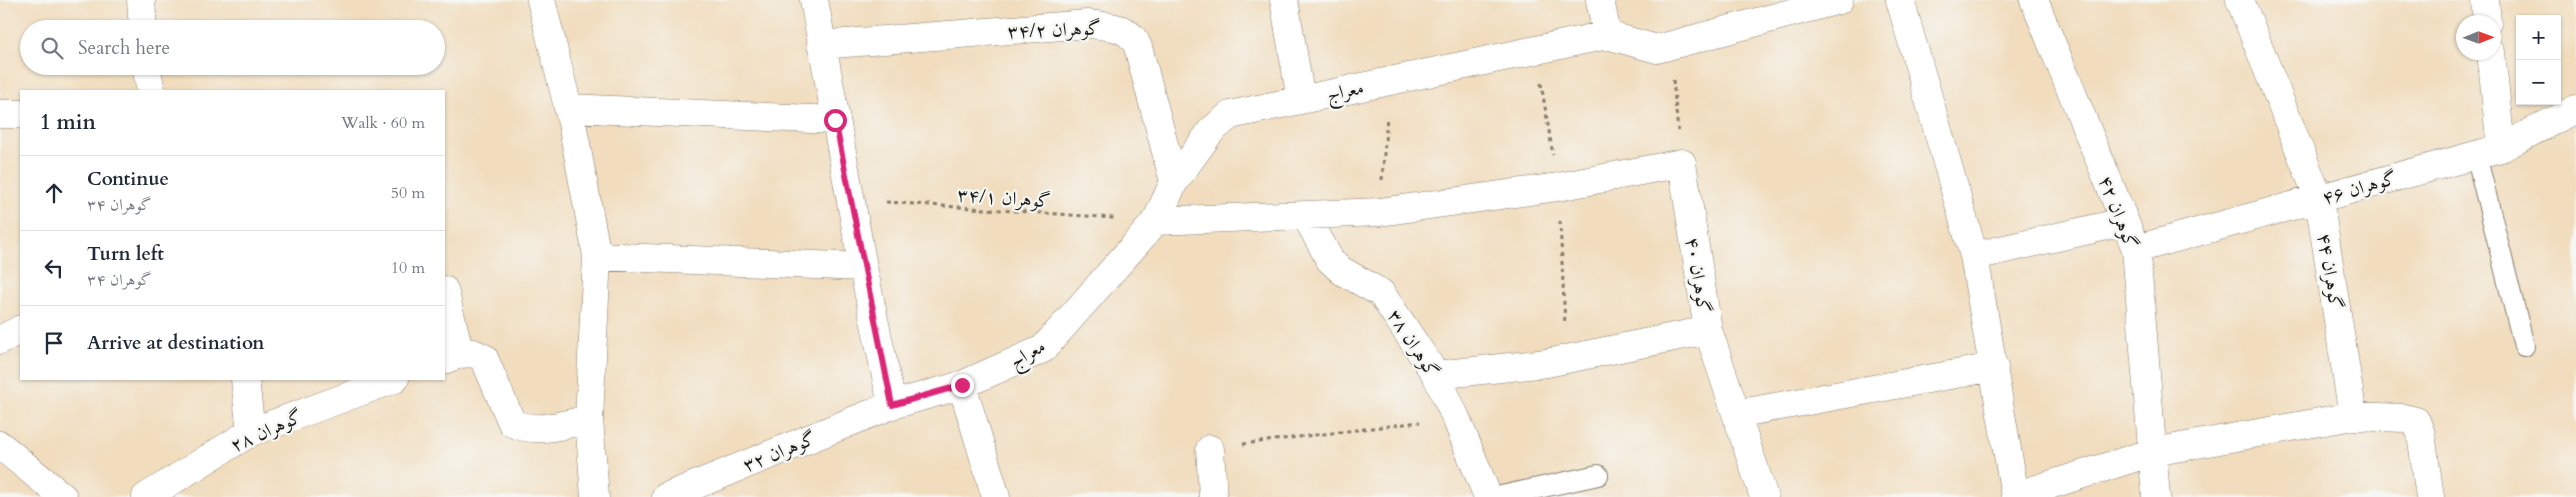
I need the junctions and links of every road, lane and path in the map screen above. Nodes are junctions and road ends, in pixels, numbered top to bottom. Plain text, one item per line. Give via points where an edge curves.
1 (141, 0) edge
2 (541, 0) edge
3 (814, 0) edge
4 (1284, 0) edge
5 (1600, 0) edge
6 (1839, 0) edge
7 (1900, 0) edge
8 (2034, 0) edge
9 (2240, 0) edge
10 (2485, 0) edge
11 (2486, 15) edge
12 (142, 20) edge
13 (1607, 35) junction
14 (821, 45) junction
15 (1670, 46) junction
16 (2490, 60) edge
17 (148, 75) edge
18 (1390, 80) junction
19 (151, 90) edge
20 (1301, 100) junction
21 (568, 108) junction
22 (2576, 109) edge
23 (0, 114) edge
24 (20, 114) edge
25 (835, 120) junction
26 (2488, 151) junction
27 (1682, 164) junction
28 (1174, 182) junction
29 (2319, 198) junction
30 (850, 200) junction
31 (1380, 212) junction
32 (1306, 216) junction
33 (1156, 220) junction
34 (2124, 222) junction
35 (2136, 248) junction
36 (597, 256) junction
37 (1974, 256) junction
38 (863, 268) junction
39 (445, 298) edge
40 (20, 330) edge
41 (1708, 330) junction
42 (0, 340) edge
43 (2524, 346) dead end
44 (452, 357) edge
45 (1994, 367) junction
46 (1436, 375) junction
47 (245, 380) edge
48 (391, 380) edge
49 (962, 385) junction
50 (892, 405) junction
51 (1736, 414) junction
52 (2353, 416) junction
53 (1456, 418) junction
54 (588, 419) junction
55 (251, 432) junction
56 (0, 445) edge
57 (1210, 448) joint
58 (2153, 452) junction
59 (1598, 475) dead end
60 (2008, 496) edge
61 (63, 497) edge
62 (146, 497) edge
63 (595, 497) edge
64 (666, 497) edge
65 (996, 497) edge
66 (1213, 497) edge
67 (1488, 497) edge
68 (1496, 497) edge
69 (1764, 497) edge
70 (2156, 497) edge
71 (2430, 497) edge

1 - 12 street
2 - 21 street
3 - 14 street
4 - 20 street
5 - 13 street
6 - 15 street, معراج
7 - 37 street
8 - 34 street, گوهران ۴۲
9 - 29 street, گوهران ۴۴
10 - 11 street
13 - 15 street, معراج via 1658,49
13 - 18 street, معراج
14 - 25 street
14 - 28 street, گوهران ۳۴/۲ via 1088,24 1122,28 1134,37 1138,47
15 - 27 path
16 - 26 street
17 - 19 street
18 - 20 street, معراج
18 - 31 path
20 - 28 street, معراج via 1230,115 1211,131
21 - 25 street
21 - 36 street
22 - 26 street, گوهران ۴۶
23 - 24 street
25 - 30 street
26 - 29 street, گوهران ۴۶
26 - 43 lane
27 - 31 street
27 - 41 street, گوهران ۴۰
28 - 33 street, معراج
29 - 35 street, گوهران ۴۶
29 - 52 street, گوهران ۴۴
30 - 33 path, گوهران ۳۴/۱
30 - 38 street
31 - 32 street
32 - 33 street
32 - 46 street, گوهران ۳۸ via 1330,260 1342,271 1381,292
33 - 49 street, معراج via 1043,348
34 - 35 street, گوهران ۴۲
34 - 37 street
35 - 58 street, گوهران ۴۲
36 - 38 street
36 - 54 street
37 - 45 street
38 - 50 street
39 - 44 street
40 - 42 street
41 - 46 street via 1547,363
41 - 51 street, گوهران ۴۰
44 - 54 street via 474,353 484,358 512,423 542,429
45 - 51 street
45 - 60 street
46 - 53 street, گوهران ۳۸
47 - 55 street
48 - 55 street, گوهران ۲۸
49 - 50 street, معراج
49 - 65 street
50 - 64 street, گوهران ۳۲
51 - 69 street, گوهران ۴۰
52 - 58 street
52 - 71 street via 2416,421 2421,434
53 - 57 path
53 - 67 street, گوهران ۳۸
54 - 63 street
55 - 62 street, گوهران ۲۸
56 - 61 street
57 - 66 street
58 - 60 street
58 - 70 street, گوهران ۴۲
59 - 68 lane

